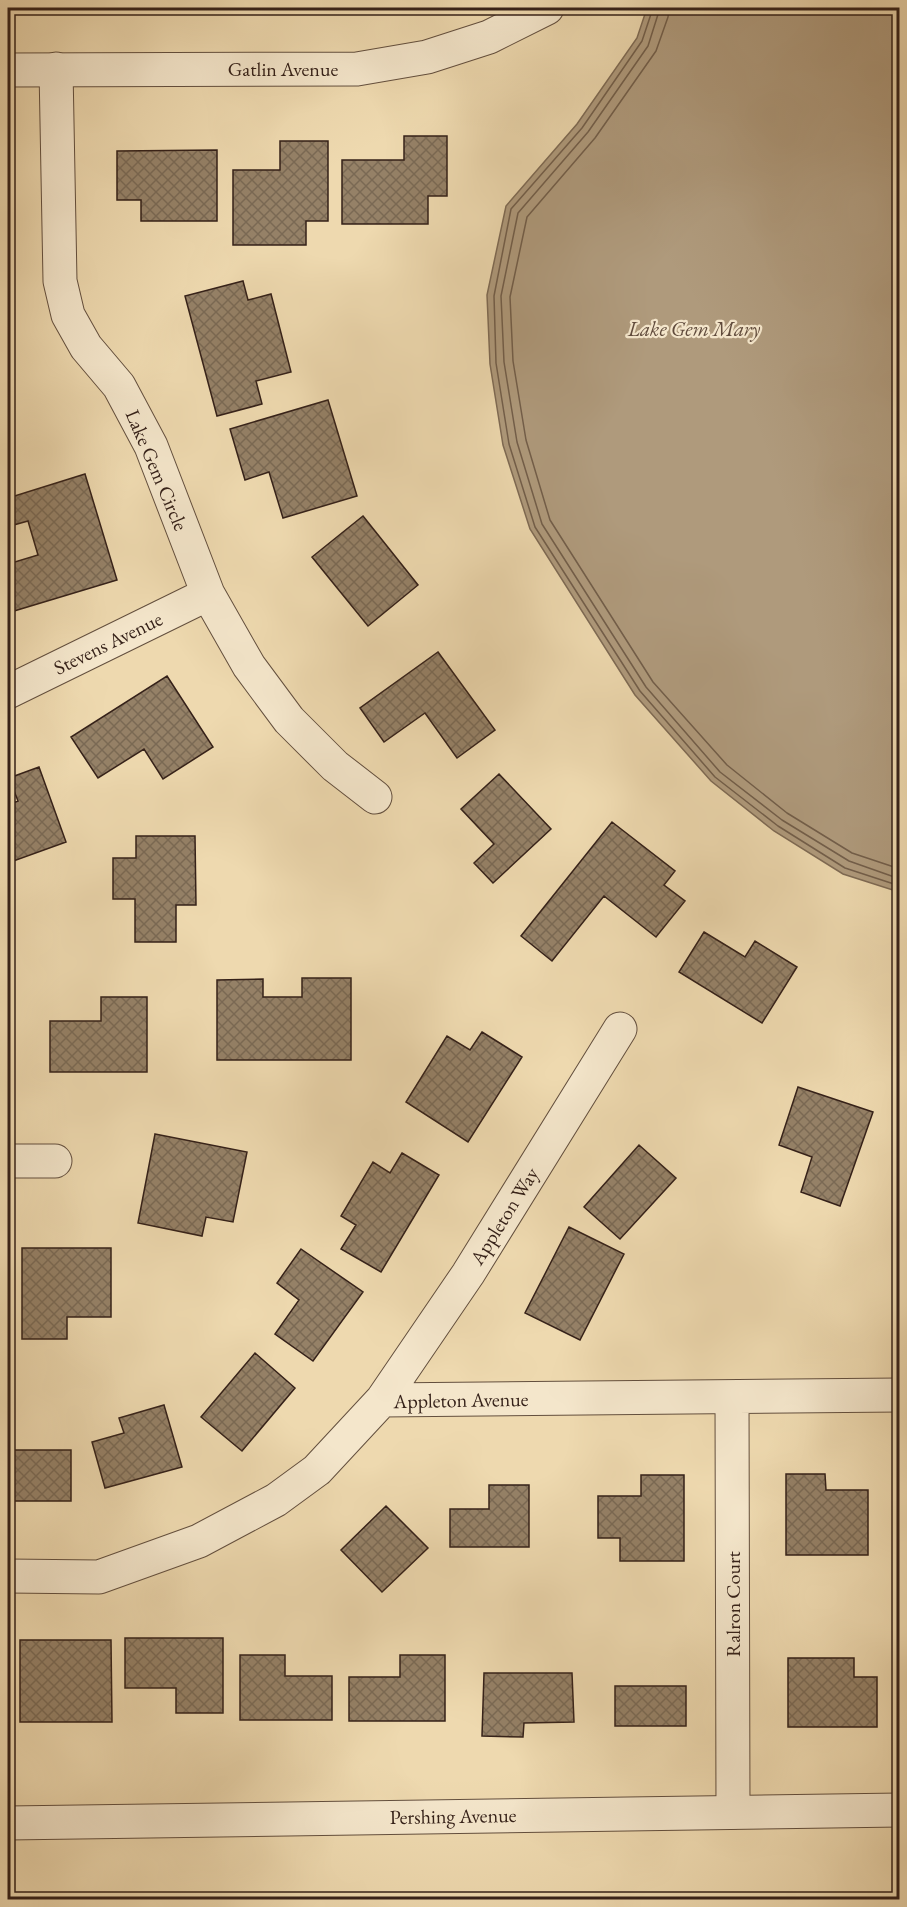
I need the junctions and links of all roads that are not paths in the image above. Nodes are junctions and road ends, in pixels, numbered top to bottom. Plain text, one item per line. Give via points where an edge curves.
1 (547, 8) edge
2 (56, 69) junction
3 (8, 70) edge
4 (208, 594) junction
5 (8, 692) edge
6 (375, 797) dead end
7 (620, 1029) dead end
8 (8, 1161) edge
9 (55, 1161) dead end
10 (900, 1395) edge
11 (732, 1397) junction
12 (382, 1400) junction
13 (8, 1576) edge
14 (900, 1810) edge
15 (734, 1812) junction
16 (8, 1823) edge

1 - 2 street, Gatlin Avenue via 489,37 427,57 357,69
2 - 3 street, Gatlin Avenue
2 - 4 street, Lake Gem Circle via 60,281 68,315 86,347 119,386 151,446
4 - 5 street, Stevens Avenue
4 - 6 street, Lake Gem Circle via 249,666 289,720 335,766
7 - 12 street, Appleton Way via 468,1274
8 - 9 street
10 - 11 street, Appleton Avenue
11 - 12 street, Appleton Avenue
11 - 15 street, Ralron Court
12 - 13 street, Appleton Avenue via 317,1470 276,1500 199,1541 99,1577
14 - 15 street, Pershing Avenue
15 - 16 street, Pershing Avenue

